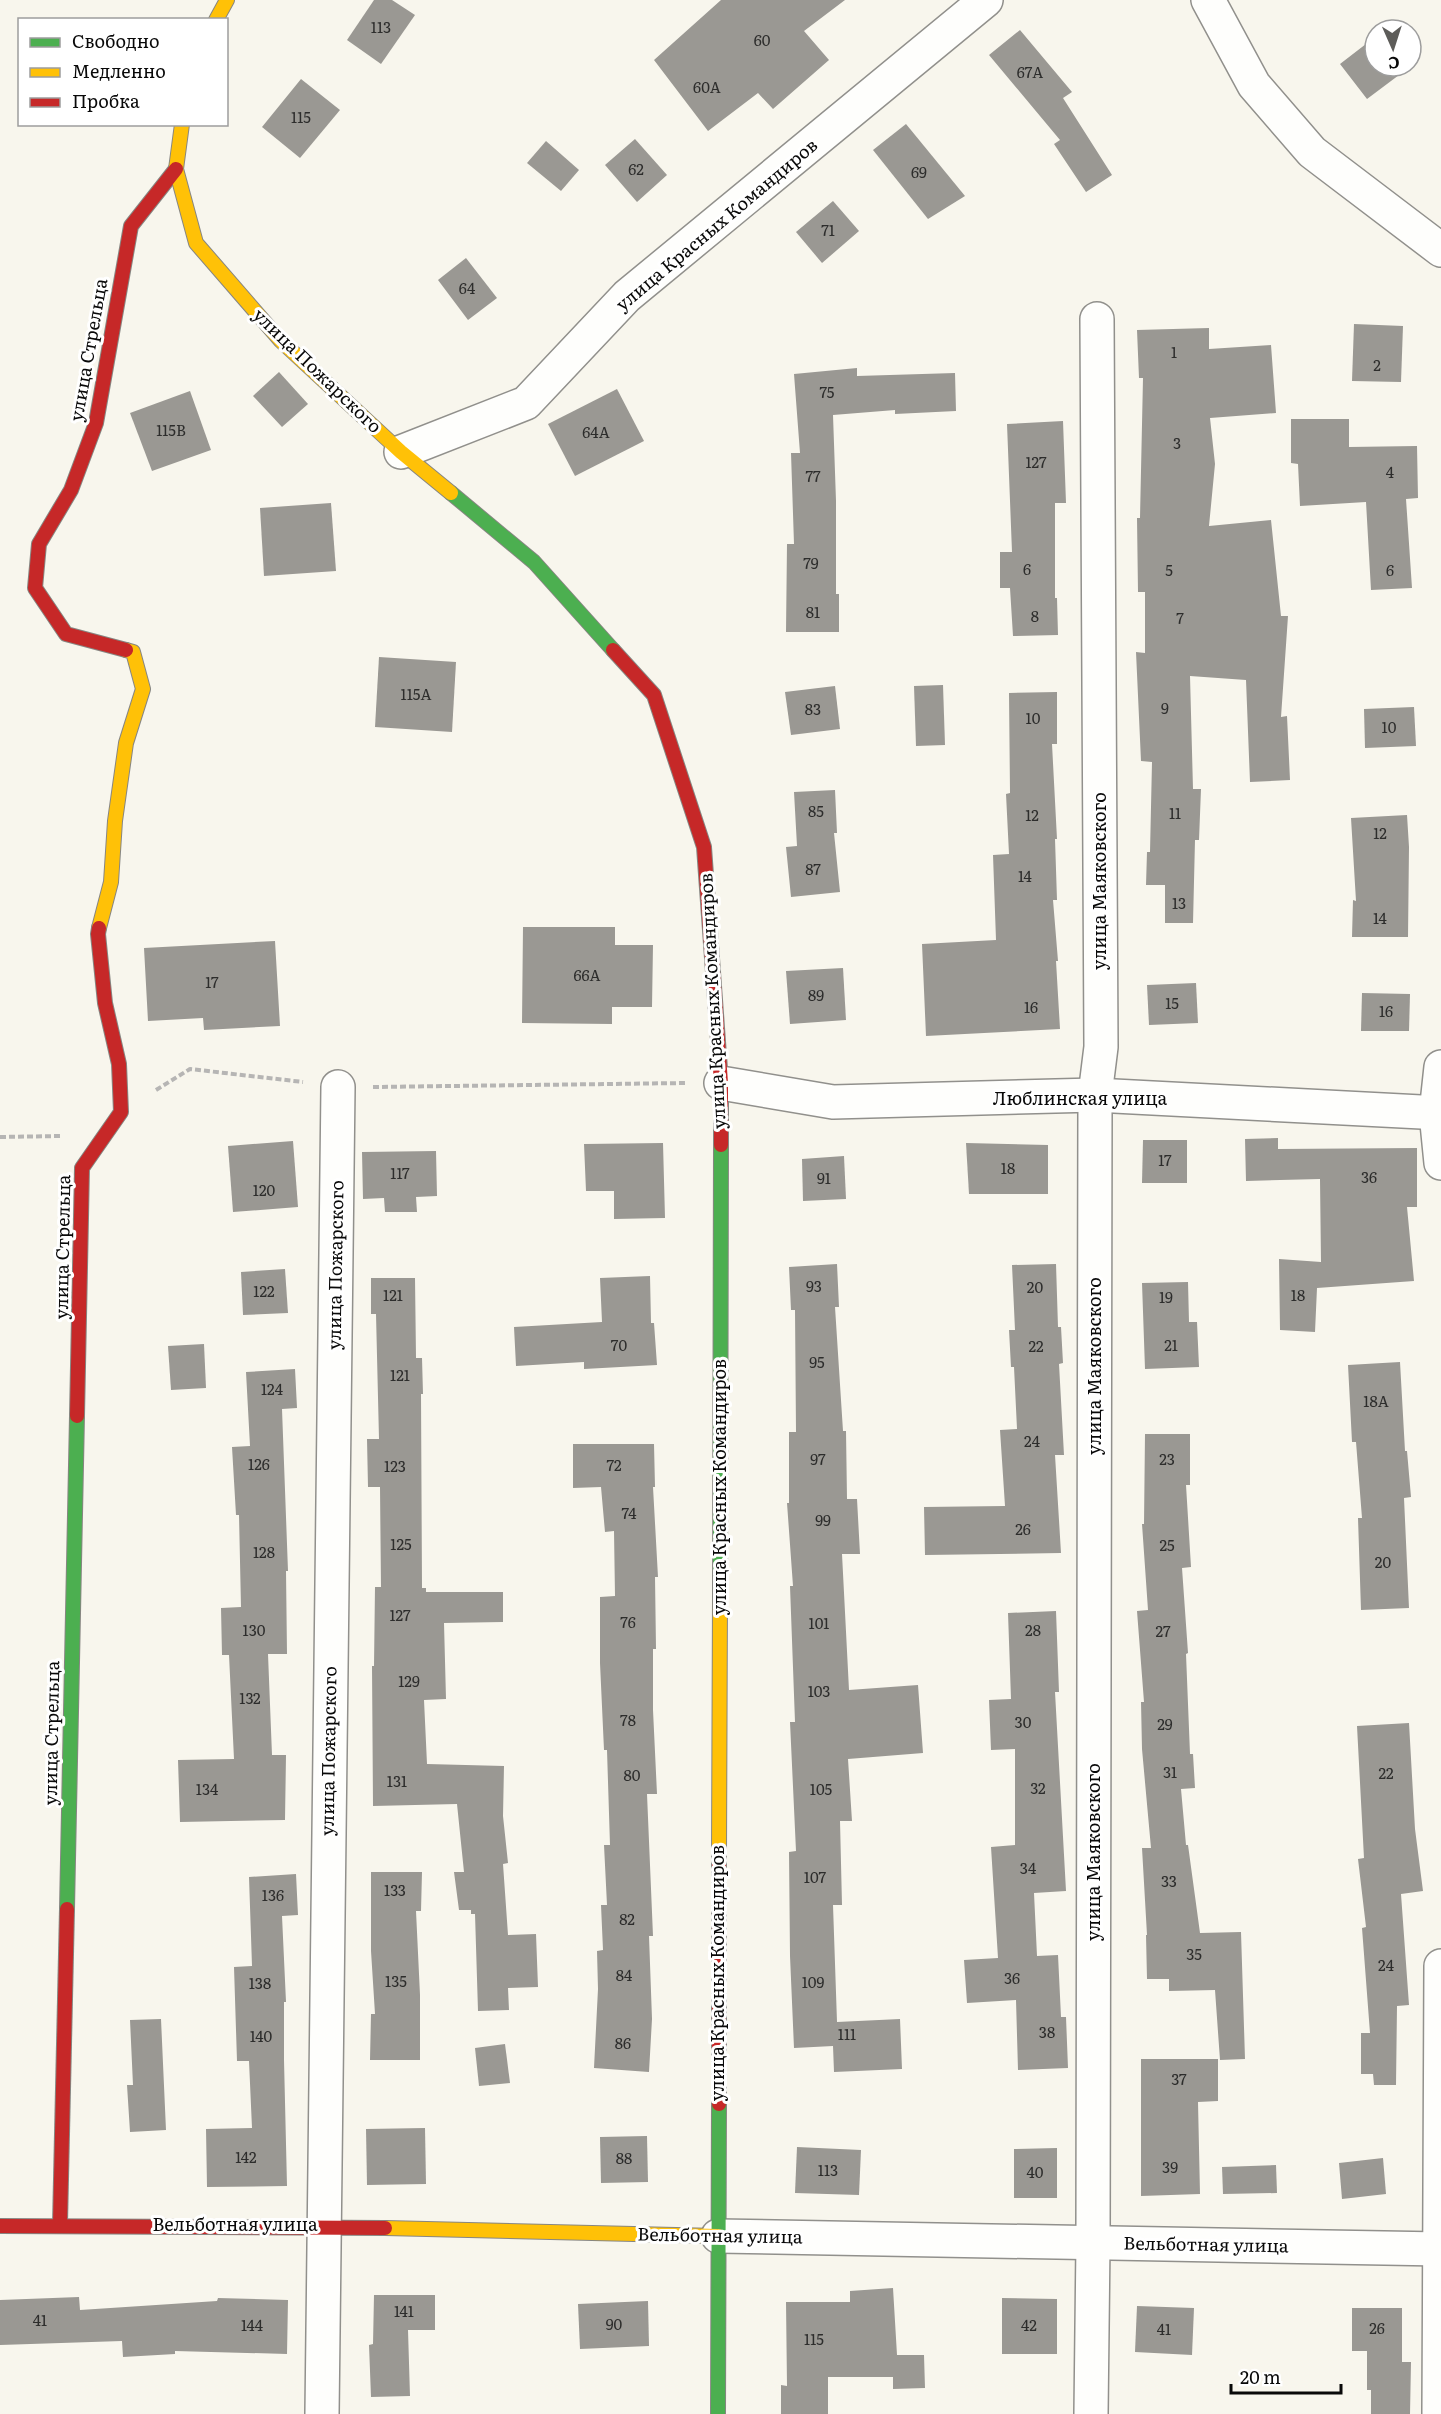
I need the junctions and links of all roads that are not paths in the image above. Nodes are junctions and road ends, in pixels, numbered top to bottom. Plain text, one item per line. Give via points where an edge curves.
1 (227, 0) edge
2 (986, 0) edge
3 (1208, 0) edge
4 (217, 18) edge
5 (182, 126) edge
6 (176, 169) junction
7 (1441, 250) edge
8 (1097, 319) dead end
9 (401, 452) junction
10 (1441, 1067) edge
11 (721, 1083) junction
12 (338, 1087) dead end
13 (1095, 1095) junction
14 (1438, 1113) edge
15 (1441, 1162) edge
16 (1441, 1966) edge
17 (60, 2224) junction
18 (0, 2226) edge
19 (323, 2226) junction
20 (718, 2236) junction
21 (1094, 2243) junction
22 (1440, 2249) edge
23 (322, 2414) edge
24 (718, 2414) edge
25 (1091, 2414) edge
26 (1439, 2414) edge

1 - 4 street
2 - 9 street, улица Красных Командиров via 627,297 526,403
3 - 7 street via 1254,85 1312,152
5 - 6 street, улица Пожарского
6 - 9 street, улица Пожарского via 196,243 281,341
6 - 17 street, улица Стрельца via 131,226 96,423 71,490 39,544 35,588 66,634 133,652 142,689 126,743 111,882 98,934 105,1003 119,1064 121,1112 82,1168
8 - 13 street, улица Маяковского via 1101,1047
9 - 11 street, улица Красных Командиров via 534,562 654,695 704,847
10 - 14 street
11 - 13 street, Люблинская улица via 833,1102
11 - 20 street, улица Красных Командиров
12 - 19 street, улица Пожарского
13 - 14 street, Люблинская улица
13 - 21 street, улица Маяковского
14 - 15 street
16 - 22 street
17 - 18 street, Вельботная улица
17 - 19 street, Вельботная улица
19 - 20 street, Вельботная улица
19 - 23 street, улица Пожарского
20 - 21 street, Вельботная улица
20 - 24 street, улица Красных Командиров
21 - 22 street, Вельботная улица
21 - 25 street, улица Маяковского
22 - 26 street

